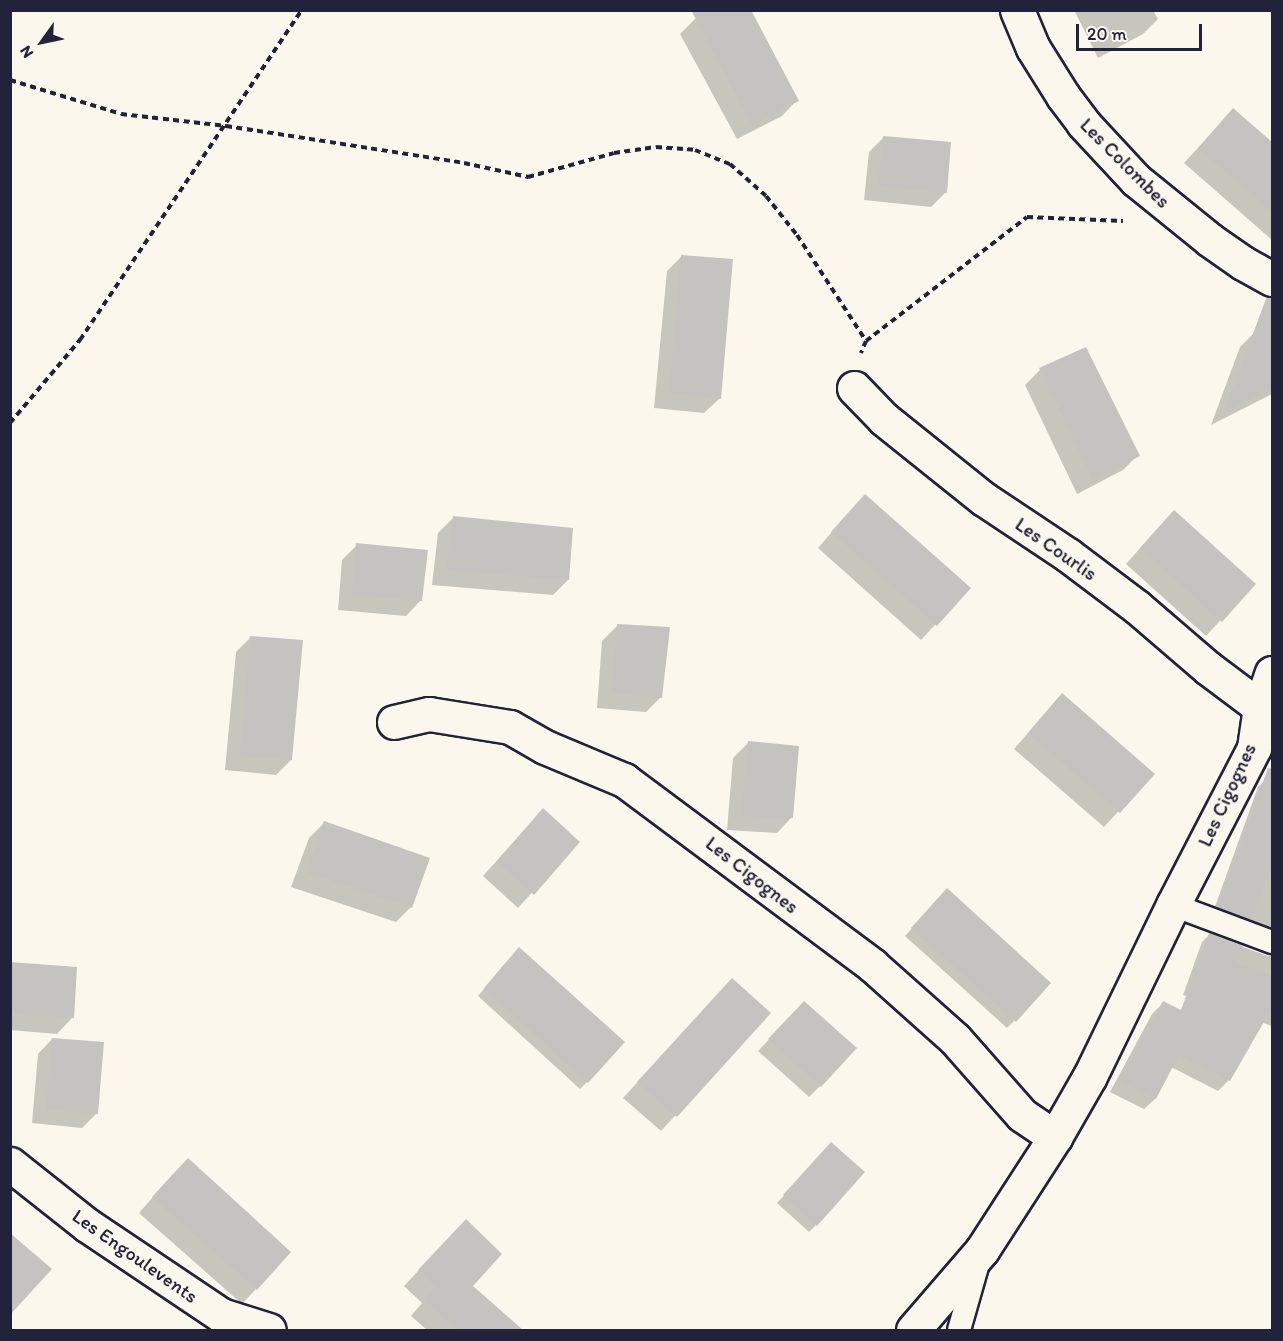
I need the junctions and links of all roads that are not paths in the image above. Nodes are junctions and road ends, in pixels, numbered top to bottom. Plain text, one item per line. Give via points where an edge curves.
1 (1017, 10) edge
2 (1272, 279) edge
3 (854, 388) road end
4 (1272, 673) edge
5 (1260, 707) junction
6 (394, 722) dead end
7 (1263, 751) edge
8 (1173, 905) junction
9 (1270, 934) edge
10 (1055, 1137) junction
11 (10, 1164) edge
12 (982, 1250) junction
13 (269, 1330) edge
14 (913, 1330) edge
15 (959, 1330) edge

1 - 2 street, Les Colombes via 1033,48 1063,96 1136,180 1210,240
3 - 5 street, Les Courlis via 884,419 984,499 1094,574
4 - 5 street, Les Cigognes
5 - 7 street, Les Cigognes
6 - 10 street, Les Cigognes via 429,714 510,727 544,747 624,780 872,965 955,1039 1022,1115
7 - 8 street, Les Cigognes
8 - 9 lane
8 - 10 street, Les Cigognes via 1090,1076
10 - 12 street, Les Cigognes
11 - 13 street, Les Engoulevents via 87,1225 221,1315
12 - 14 street, Les Cigognes
12 - 15 lane

